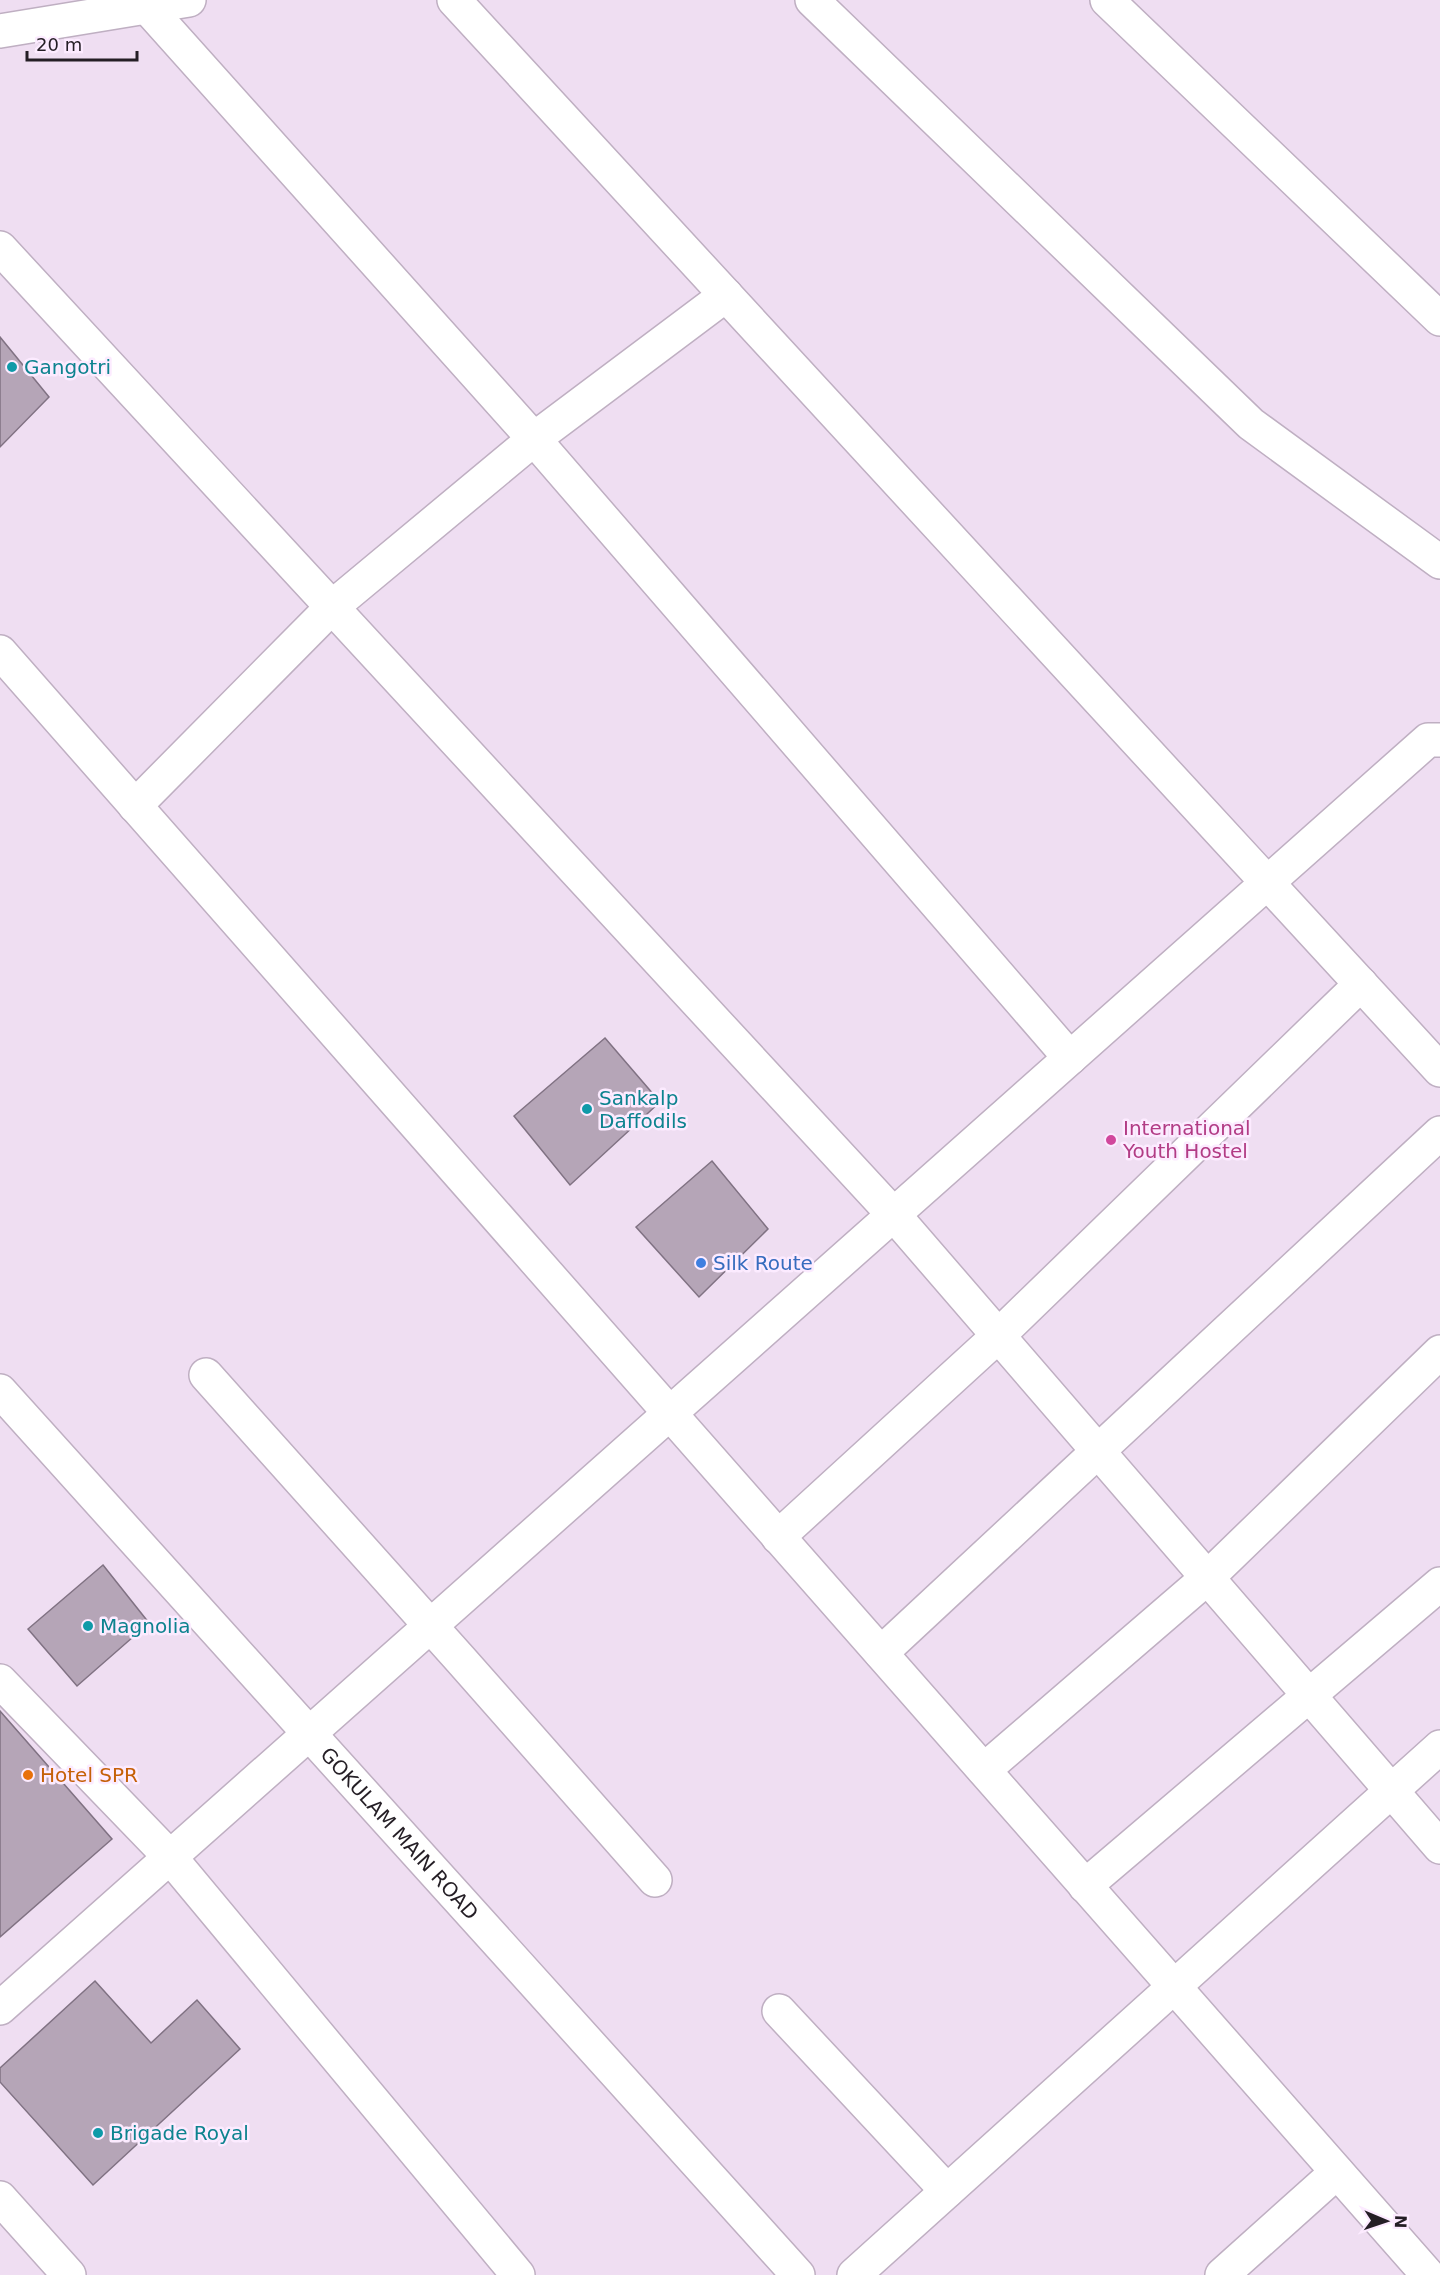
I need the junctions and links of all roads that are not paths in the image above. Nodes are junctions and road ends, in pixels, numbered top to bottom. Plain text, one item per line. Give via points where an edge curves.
1 (189, 0) edge
2 (454, 0) edge
3 (813, 0) edge
4 (1107, 0) edge
5 (148, 3) edge
6 (0, 31) edge
7 (0, 248) edge
8 (726, 296) junction
9 (1440, 319) edge
10 (534, 440) junction
11 (1440, 562) edge
12 (332, 607) junction
13 (0, 652) edge
14 (1440, 740) edge
15 (135, 806) junction
16 (1267, 883) junction
17 (1362, 984) junction
18 (1070, 1058) junction
19 (1440, 1070) edge
20 (1440, 1133) edge
21 (894, 1215) junction
22 (998, 1336) junction
23 (1440, 1352) edge
24 (206, 1375) dead end
25 (0, 1391) edge
26 (670, 1414) junction
27 (1098, 1451) junction
28 (778, 1537) junction
29 (1207, 1578) junction
30 (1440, 1584) edge
31 (431, 1626) junction
32 (881, 1653) junction
33 (0, 1681) edge
34 (1309, 1697) junction
35 (310, 1734) junction
36 (1440, 1747) edge
37 (984, 1770) junction
38 (1391, 1791) junction
39 (1440, 1847) edge
40 (170, 1857) junction
41 (655, 1880) dead end
42 (1086, 1886) junction
43 (1174, 1986) junction
44 (0, 2008) edge
45 (779, 2011) dead end
46 (1337, 2172) junction
47 (947, 2191) junction
48 (0, 2198) edge
49 (69, 2275) edge
50 (518, 2275) edge
51 (798, 2275) edge
52 (854, 2275) edge
53 (1221, 2275) edge
54 (1428, 2275) edge

1 - 5 street
2 - 8 street
3 - 11 street via 1251,424
4 - 9 street
5 - 6 street
5 - 10 street
7 - 12 street
8 - 10 street
8 - 16 street
10 - 12 street
10 - 18 street
12 - 15 street
12 - 21 street
13 - 15 street
14 - 16 street via 1428,740
15 - 26 street
16 - 17 street
16 - 18 street
17 - 19 street
17 - 22 street
18 - 21 street
20 - 27 street
21 - 22 street
21 - 26 street
22 - 27 street
22 - 28 street
23 - 29 street
24 - 31 street
25 - 35 street, GOKULAM MAIN ROAD
26 - 28 street
26 - 31 street
27 - 29 street
27 - 32 street
28 - 32 street
29 - 34 street
29 - 37 street
30 - 34 street
31 - 35 street
31 - 41 street
32 - 37 street
33 - 40 street
34 - 38 street
34 - 42 street
35 - 40 street
35 - 51 street, GOKULAM MAIN ROAD
36 - 38 street
37 - 42 street
38 - 39 street
38 - 43 street
40 - 44 street
40 - 50 street
42 - 43 street
43 - 46 street
43 - 47 street
45 - 47 street
46 - 53 street
46 - 54 street
47 - 52 street
48 - 49 street

